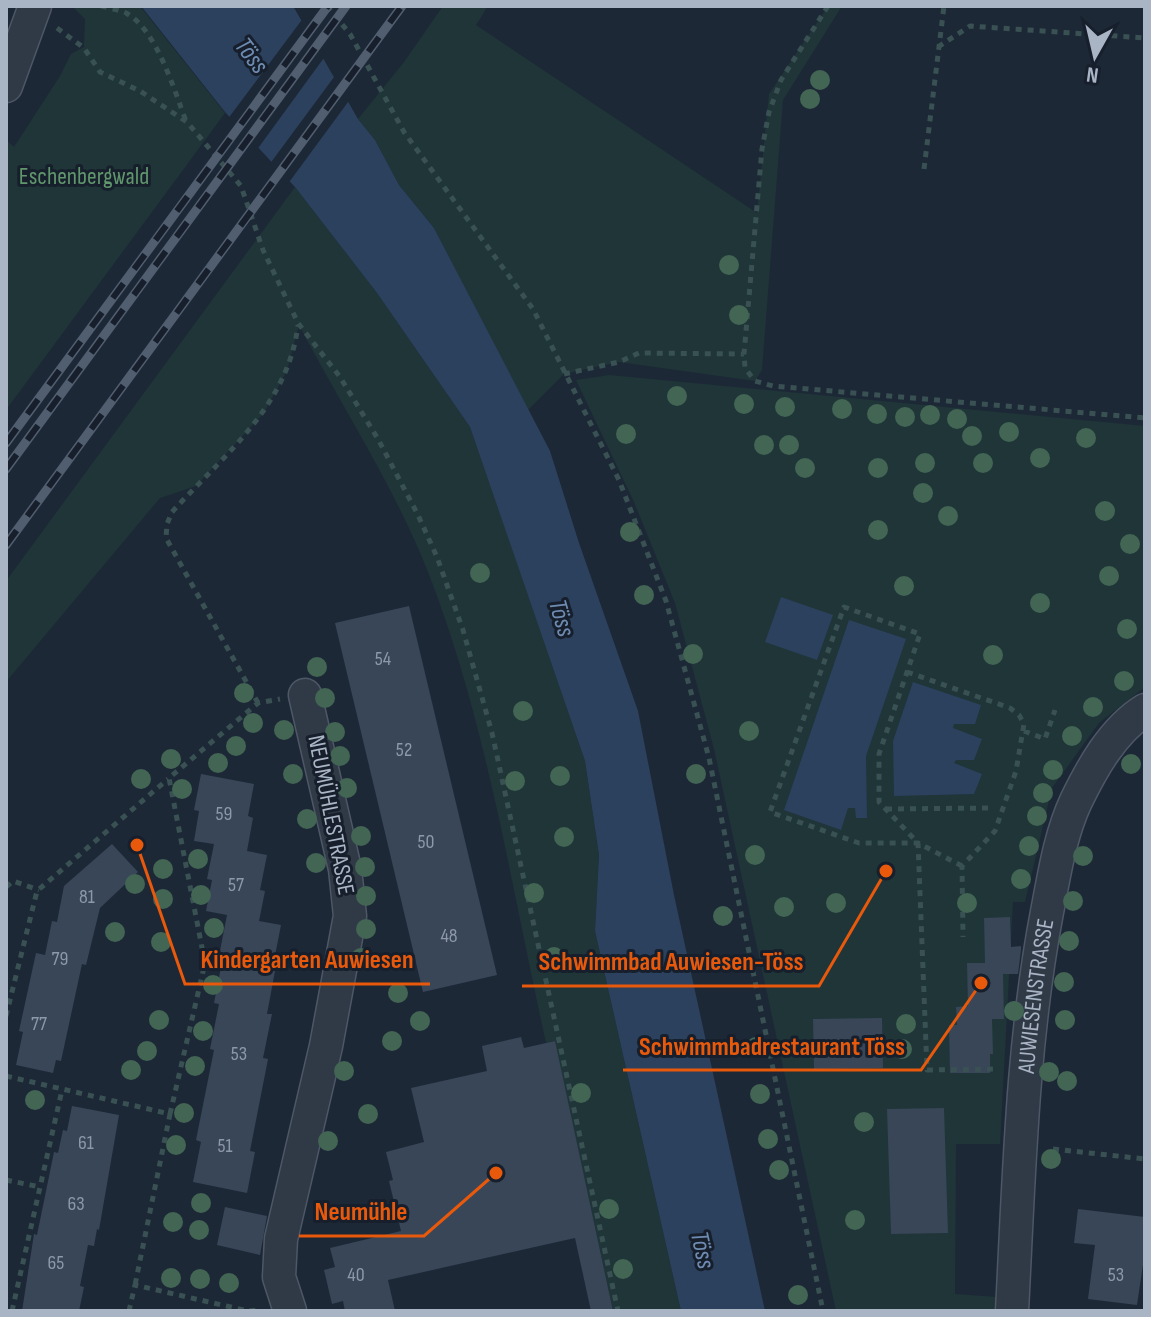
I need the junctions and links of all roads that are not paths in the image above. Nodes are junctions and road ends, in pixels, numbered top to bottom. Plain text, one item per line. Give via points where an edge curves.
1 (34, 8) edge
2 (6, 86) edge
3 (305, 695) road end
4 (1145, 710) edge
5 (289, 1309) edge
6 (1012, 1311) edge

1 - 2 street
3 - 5 street, NEUMÜHLESTRASSE via 345,869 350,916 281,1239 279,1277
4 - 6 street, AUWIESENSTRASSE via 1110,742 1075,803 1056,863 1038,959 1027,1070

